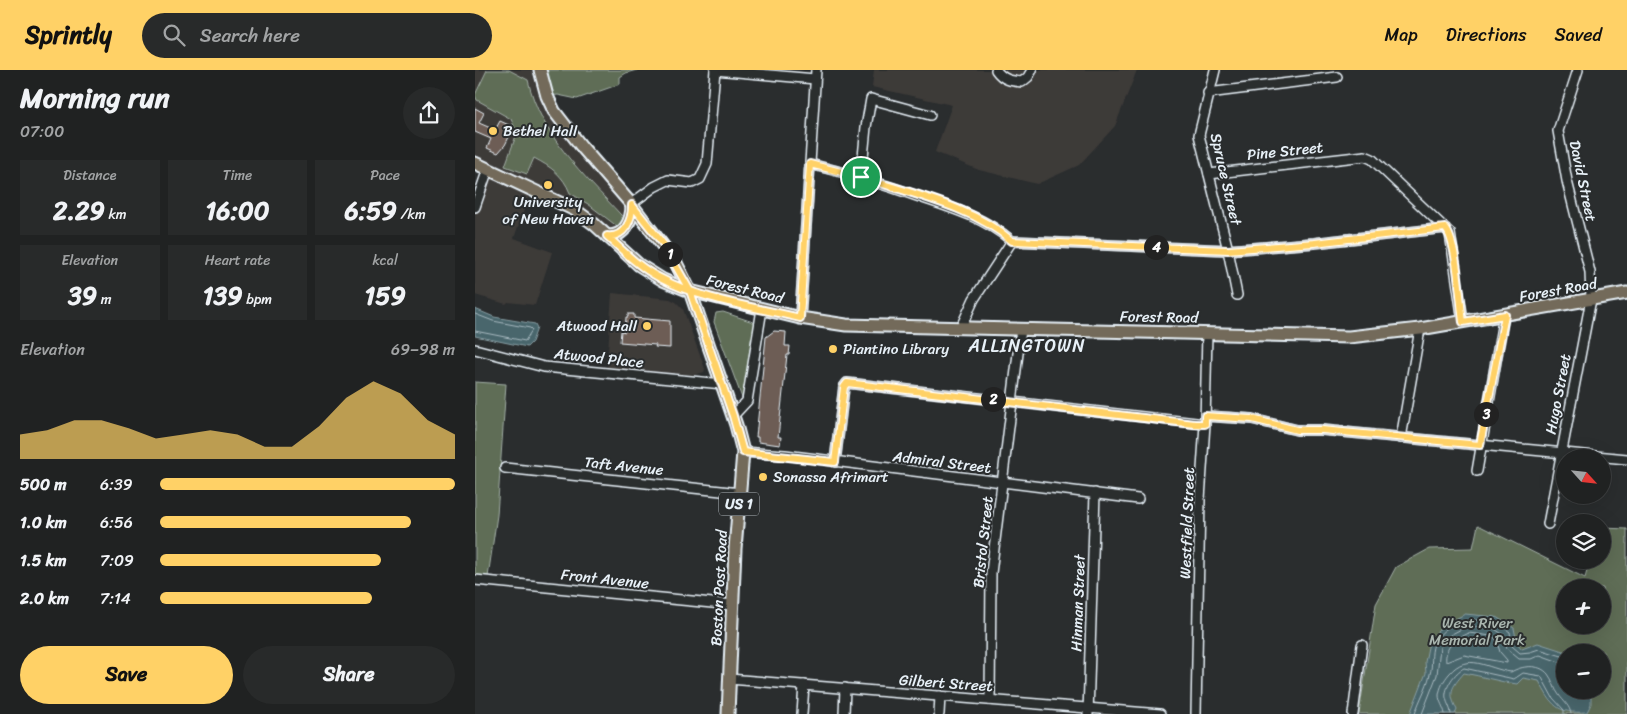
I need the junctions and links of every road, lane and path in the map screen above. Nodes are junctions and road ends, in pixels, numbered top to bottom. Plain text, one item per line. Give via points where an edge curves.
1 (540, 70) edge
2 (715, 70) edge
3 (996, 70) edge
4 (1032, 70) edge
5 (1215, 70) edge
6 (1578, 70) edge
7 (815, 75) edge
8 (1337, 77) dead end
9 (1208, 93) junction
10 (930, 115) dead end
11 (475, 163) edge
12 (810, 164) junction
13 (488, 169) junction
14 (1209, 174) junction
15 (861, 177) junction
16 (631, 204) junction
17 (475, 207) edge
18 (1445, 228) junction
19 (607, 236) junction
20 (1012, 241) junction
21 (1228, 250) junction
22 (690, 291) junction
23 (1627, 293) edge
24 (1237, 295) dead end
25 (1591, 299) junction
26 (762, 309) junction
27 (1505, 315) junction
28 (800, 318) junction
29 (1463, 322) junction
30 (961, 327) junction
31 (1021, 329) junction
32 (1420, 329) junction
33 (1207, 333) junction
34 (475, 349) edge
35 (723, 384) junction
36 (1013, 401) junction
37 (733, 416) junction
38 (1205, 420) junction
39 (1401, 438) junction
40 (1480, 445) junction
41 (1562, 449) edge
42 (743, 452) junction
43 (1556, 452) edge
44 (1611, 457) edge
45 (1627, 459) edge
46 (835, 462) junction
47 (505, 468) dead end
48 (1477, 471) dead end
49 (1556, 480) edge
50 (1003, 483) junction
51 (740, 493) junction
52 (1095, 493) junction
53 (1138, 499) dead end
54 (1548, 524) dead end
55 (475, 580) edge
56 (733, 605) junction
57 (1362, 645) dead end
58 (729, 679) junction
59 (804, 686) junction
60 (845, 688) junction
61 (940, 696) junction
62 (990, 700) junction
63 (1030, 704) junction
64 (1088, 711) edge
65 (728, 714) edge
66 (802, 714) edge
67 (844, 714) edge
68 (939, 714) edge
69 (1030, 714) edge
70 (1160, 714) edge
71 (1196, 714) edge
72 (1353, 714) edge

1 - 16 main road, Boston Post Road / US 1 via 554,111
2 - 7 street
2 - 16 street via 707,164 703,176 692,183 663,182
3 - 4 street via 1009,81 1022,82
5 - 9 street, Spruce Street
6 - 25 street, David Street via 1558,131 1590,272
7 - 12 street
8 - 9 street
9 - 14 street, Spruce Street via 1199,135
10 - 15 street via 871,100
11 - 13 main road, Forest Road
12 - 15 street
12 - 28 street
13 - 17 street
13 - 19 main road, Forest Road via 575,210
14 - 18 street, Pine Street via 1365,156
14 - 21 street, Spruce Street
15 - 20 street via 969,214
16 - 19 main road via 631,217 626,227 617,235
16 - 22 main road, Boston Post Road / US 1 via 664,245
18 - 21 street
18 - 29 street via 1454,250
19 - 22 main road, Forest Road via 639,265
20 - 21 street
20 - 30 street
21 - 24 street, Spruce Street
22 - 26 main road, Forest Road
22 - 35 main road, Boston Post Road / US 1
23 - 25 main road, Forest Road
25 - 27 main road, Forest Road
25 - 41 street, Hugo Street
26 - 28 main road, Forest Road
26 - 37 street via 747,401
27 - 29 main road, Forest Road
27 - 40 street
28 - 30 main road, Forest Road via 846,325
29 - 32 main road, Forest Road
30 - 31 main road, Forest Road
31 - 33 main road, Forest Road
31 - 36 street, Bristol Street
32 - 33 main road, Forest Road via 1349,337
32 - 39 street
33 - 38 street, Westfield Street
34 - 35 street, Atwood Place via 545,366
35 - 37 main road, Boston Post Road / US 1
36 - 38 street
36 - 46 street via 847,383
36 - 50 street, Bristol Street
37 - 42 main road, Boston Post Road / US 1
38 - 39 street via 1252,419 1297,430
38 - 71 street, Westfield Street via 1200,499
39 - 40 street
40 - 43 street
40 - 48 street
42 - 46 street, Admiral Street
42 - 51 main road, Boston Post Road / US 1
44 - 45 street
46 - 50 street, Admiral Street
47 - 51 street, Taft Avenue
49 - 54 street, Hugo Street
50 - 52 street, Admiral Street
50 - 62 street, Bristol Street via 991,573
51 - 56 main road, Boston Post Road / US 1
52 - 53 street, Admiral Street
52 - 64 street, Hinman Street
55 - 56 street, Front Avenue
56 - 58 main road, Boston Post Road / US 1
57 - 72 street
58 - 59 street, Gilbert Street
58 - 65 main road, Boston Post Road / US 1
59 - 60 street, Gilbert Street
59 - 66 street
60 - 61 street, Gilbert Street
60 - 67 street
61 - 62 street, Gilbert Street
61 - 68 street
62 - 63 street, Gilbert Street
63 - 64 street, Gilbert Street
63 - 69 street
64 - 70 street, Gilbert Street

